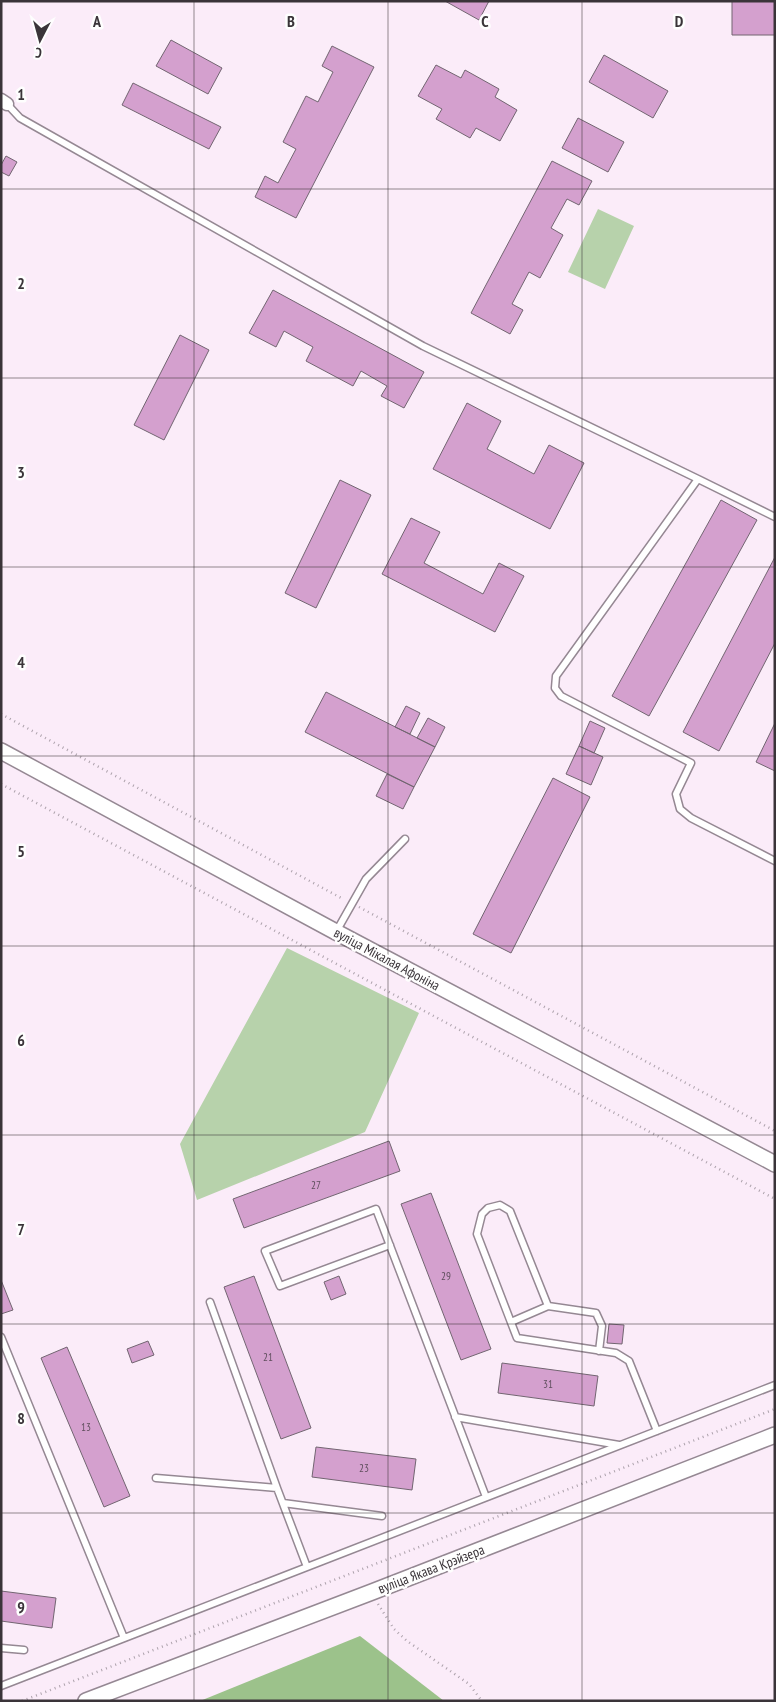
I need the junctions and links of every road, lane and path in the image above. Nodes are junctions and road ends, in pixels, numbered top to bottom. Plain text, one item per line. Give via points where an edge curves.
1 (4, 102) edge
2 (698, 479) junction
3 (775, 517) edge
4 (1, 714) edge
5 (1, 751) edge
6 (1, 784) edge
7 (404, 839) dead end
8 (775, 861) edge
9 (352, 903) junction
10 (336, 932) junction
11 (775, 1131) edge
12 (775, 1164) edge
13 (775, 1199) edge
14 (390, 1245) junction
15 (210, 1302) dead end
16 (548, 1306) junction
17 (511, 1322) junction
18 (1, 1337) edge
19 (599, 1351) junction
20 (775, 1385) edge
21 (775, 1409) edge
22 (455, 1417) junction
23 (657, 1431) junction
24 (775, 1435) edge
25 (620, 1445) junction
26 (156, 1478) dead end
27 (277, 1488) junction
28 (486, 1497) junction
29 (283, 1503) junction
30 (382, 1516) dead end
31 (307, 1566) junction
32 (372, 1592) junction
33 (124, 1638) junction
34 (1, 1648) edge
35 (24, 1650) dead end
36 (1, 1686) edge
37 (22, 1701) edge
38 (86, 1701) edge
39 (482, 1701) edge

1 - 2 lane via 20,118 423,346
2 - 3 lane
2 - 8 lane via 556,676 555,688 561,696 691,763 676,794 680,809 691,818
4 - 9 path
5 - 10 street, вуліца Мікалая Афоніна
6 - 13 path
7 - 9 lane via 366,878
9 - 10 lane
9 - 11 path
10 - 12 street, вуліца Мікалая Афоніна
14 - 14 lane via 376,1209 265,1251 280,1286
14 - 22 lane
15 - 27 lane
16 - 17 lane
16 - 17 lane via 510,1211 500,1205 488,1208 482,1214 477,1234
16 - 19 lane via 596,1313 602,1326
17 - 19 lane via 517,1338
18 - 33 lane
19 - 23 lane via 616,1353 629,1361
20 - 23 lane
21 - 37 path
22 - 25 lane
22 - 28 lane
23 - 25 lane
24 - 32 street, вуліца Якава Крэйзера
25 - 28 lane
26 - 27 lane
27 - 29 lane
28 - 31 lane
29 - 30 lane
29 - 31 lane
31 - 33 lane
32 - 38 street, вуліца Якава Крэйзера
32 - 39 path via 394,1629 469,1684
33 - 36 lane
34 - 35 lane

